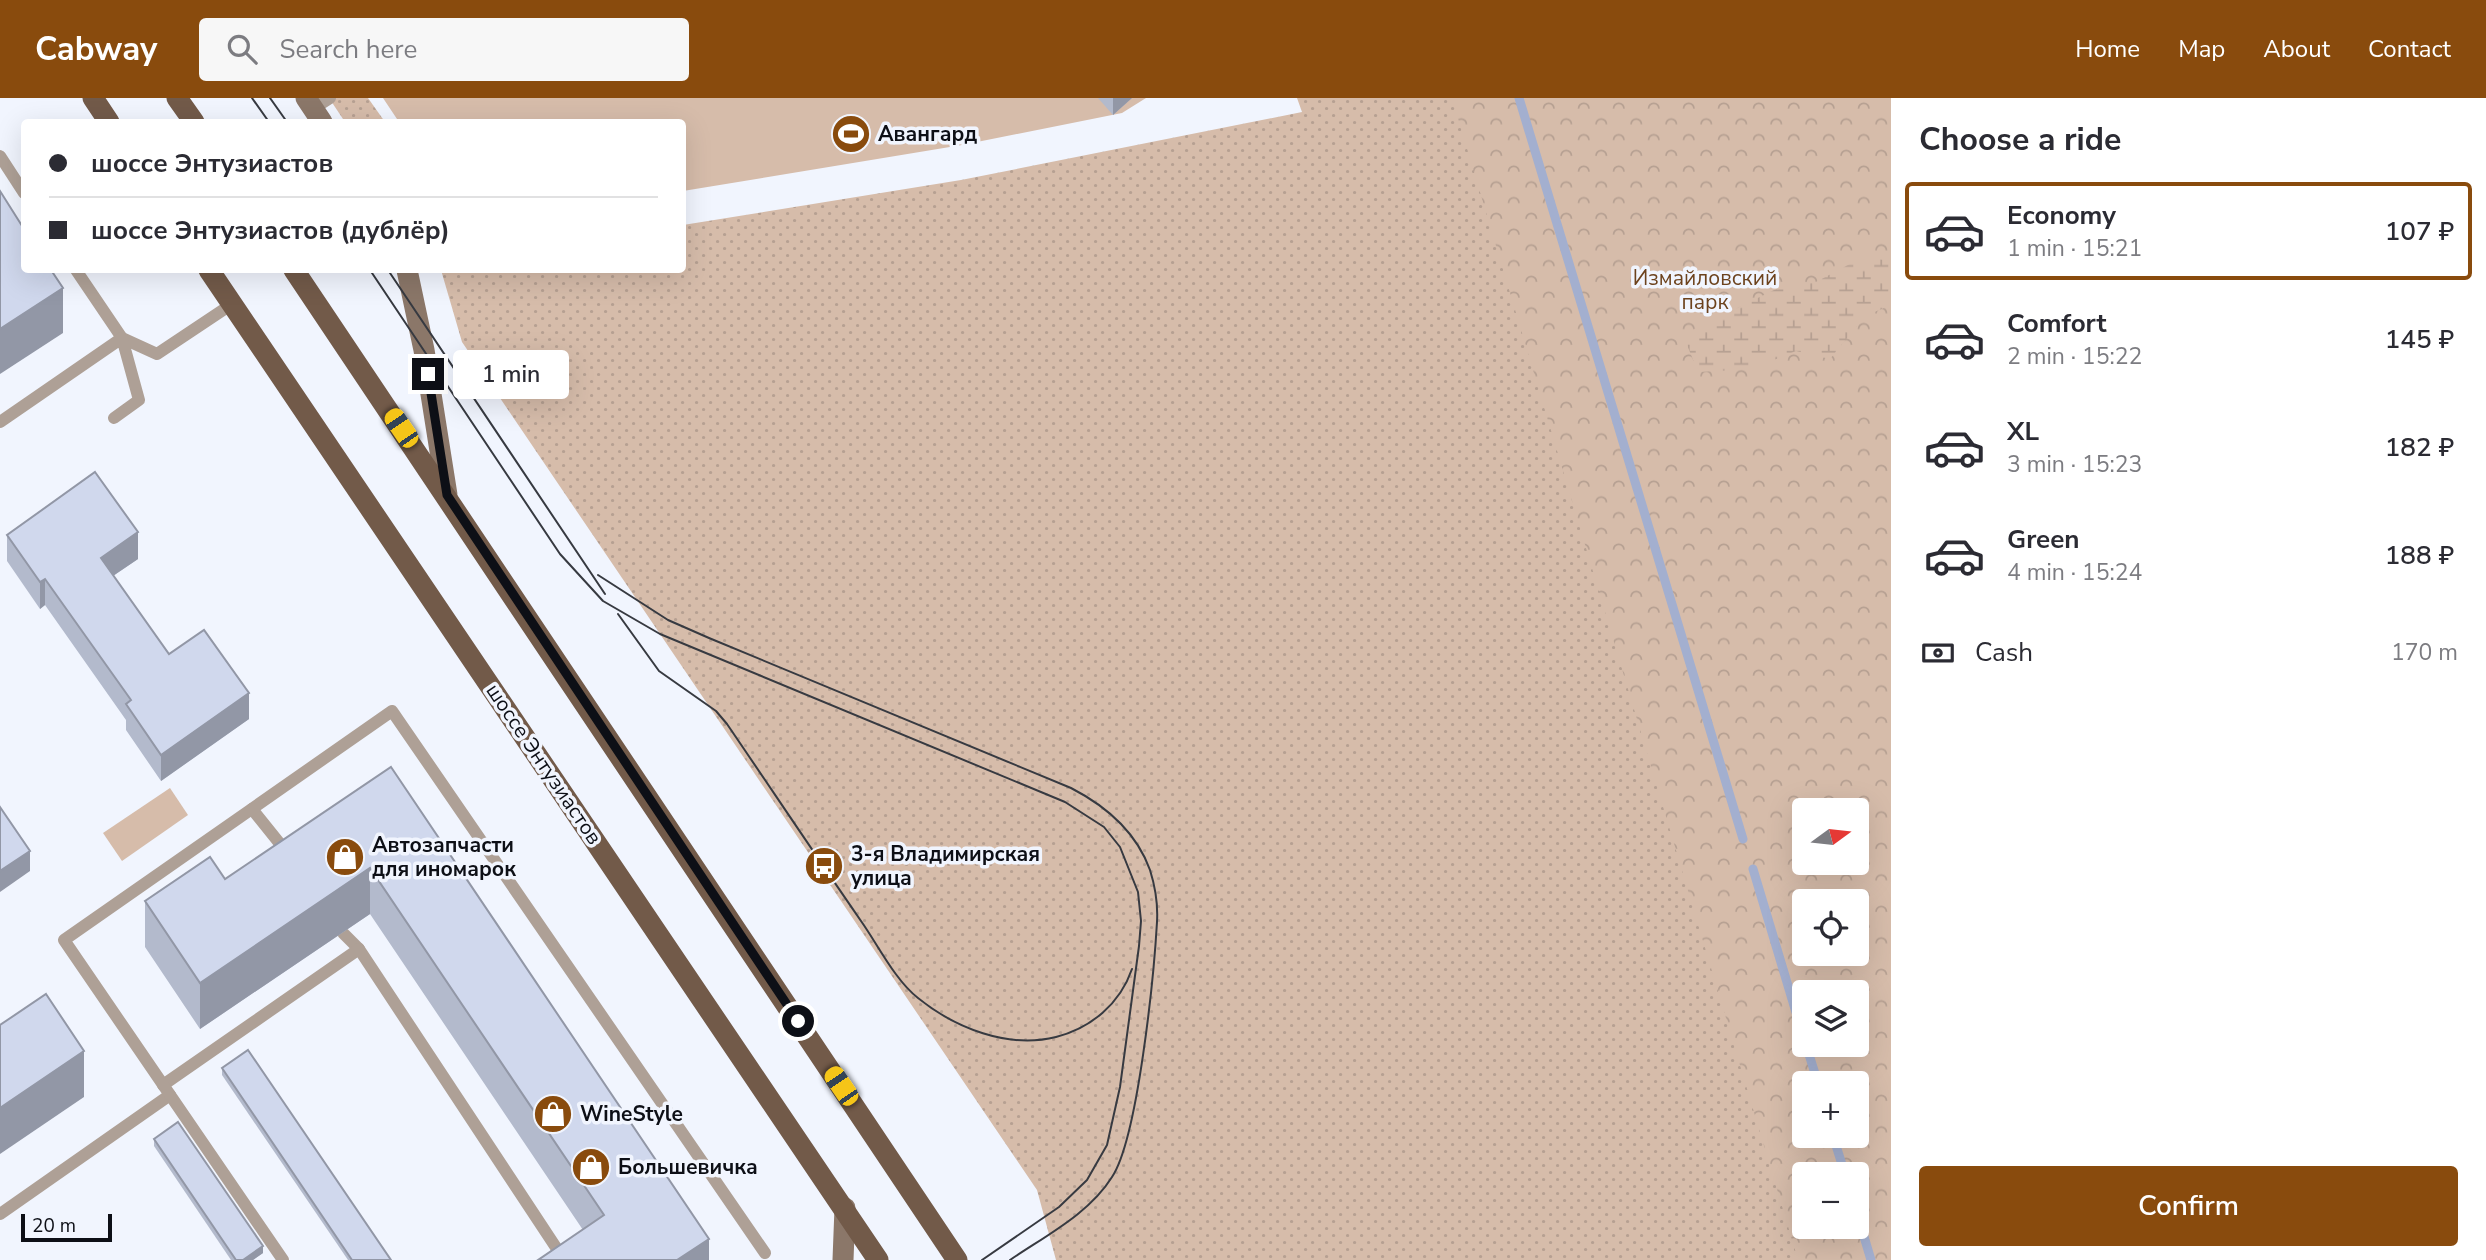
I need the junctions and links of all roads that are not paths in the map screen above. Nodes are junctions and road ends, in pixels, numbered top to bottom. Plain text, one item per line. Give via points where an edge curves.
1 (93, 98) edge
2 (177, 98) edge
3 (107, 119) edge
4 (192, 119) edge
5 (0, 156) edge
6 (21, 188) edge
7 (78, 273) edge
8 (211, 273) edge
9 (296, 273) edge
10 (408, 273) edge
11 (232, 304) junction
12 (122, 338) junction
13 (114, 418) dead end
14 (0, 422) edge
15 (447, 495) junction
16 (252, 809) junction
17 (295, 862) edge
18 (343, 933) edge
19 (359, 949) junction
20 (167, 1090) junction
21 (845, 1208) junction
22 (0, 1214) edge
23 (765, 1254) dead end
24 (561, 1256) edge
25 (283, 1260) edge
26 (548, 1260) edge
27 (843, 1260) edge
28 (878, 1260) edge
29 (957, 1260) edge

1 - 3 main road
2 - 4 main road
5 - 6 lane
7 - 12 lane
8 - 11 main road, шоссе Энтузиастов
9 - 15 main road
10 - 15 main road via 425,349
11 - 12 lane via 157,354
11 - 21 main road, шоссе Энтузиастов
12 - 13 lane via 139,400
12 - 14 lane
15 - 29 main road
16 - 17 lane
16 - 20 lane via 64,940
16 - 23 lane via 392,711
18 - 19 lane
19 - 20 lane
19 - 24 lane
20 - 22 lane
20 - 25 lane
21 - 27 main road
21 - 28 main road, шоссе Энтузиастов
24 - 26 lane

